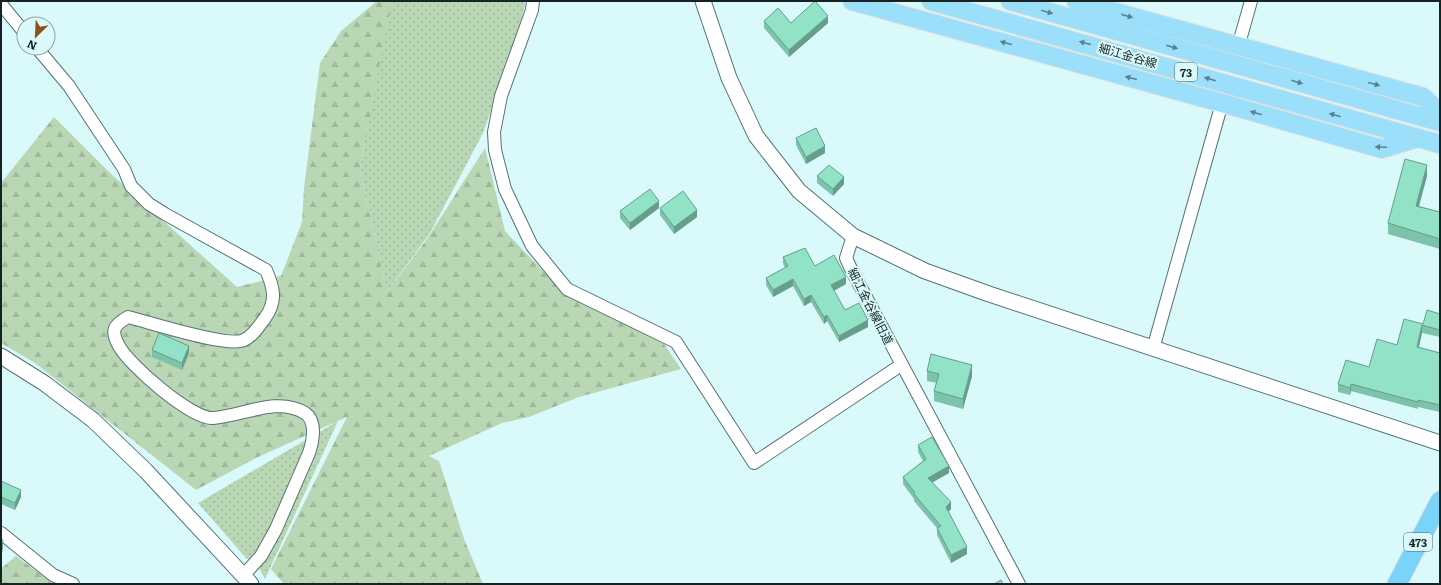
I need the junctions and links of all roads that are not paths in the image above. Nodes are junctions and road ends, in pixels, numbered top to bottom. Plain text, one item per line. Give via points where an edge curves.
1 (533, 1) edge
2 (703, 1) edge
3 (852, 1) edge
4 (931, 1) edge
5 (1010, 1) edge
6 (1076, 1) edge
7 (1251, 1) edge
8 (1, 4) edge
9 (16, 22) edge
10 (1238, 47) junction
11 (44, 56) edge
12 (1222, 103) junction
13 (1440, 113) edge
14 (1440, 122) edge
15 (1418, 138) junction
16 (1440, 144) edge
17 (853, 236) junction
18 (1153, 349) junction
19 (1, 356) edge
20 (901, 365) junction
21 (1440, 443) edge
22 (1440, 501) edge
23 (1, 533) edge
24 (247, 580) edge
25 (73, 584) edge
26 (1019, 584) edge
27 (1397, 584) edge

1 - 20 street via 501,96 494,132 495,150 505,189 532,246 567,289 676,342 754,463
2 - 17 street via 729,78 756,136 799,191
12 -> 3 main road
15 -> 4 main road, 細江金谷線 / 73
5 -> 14 main road, 細江金谷線 / 73
6 -> 10 main road
7 - 10 street
8 - 9 street
10 -> 13 main road via 1423,97
11 - 24 street via 69,86 124,169 131,186 149,204 266,270 271,282 274,302 257,330 243,341 224,341 128,317 117,324 114,330 123,354 159,388 191,410 212,418 290,406 306,414 313,427 309,453 276,529
15 -> 12 main road via 1382,149
12 - 18 street
15 - 16 main road, 細江金谷線 / 73
17 - 18 street via 925,271
17 - 20 street, 細江金谷線旧道 via 846,258
18 - 21 street
19 - 24 street via 44,382 93,420 146,471
20 - 26 street, 細江金谷線旧道
22 - 27 highway, 473
23 - 25 street via 54,575

